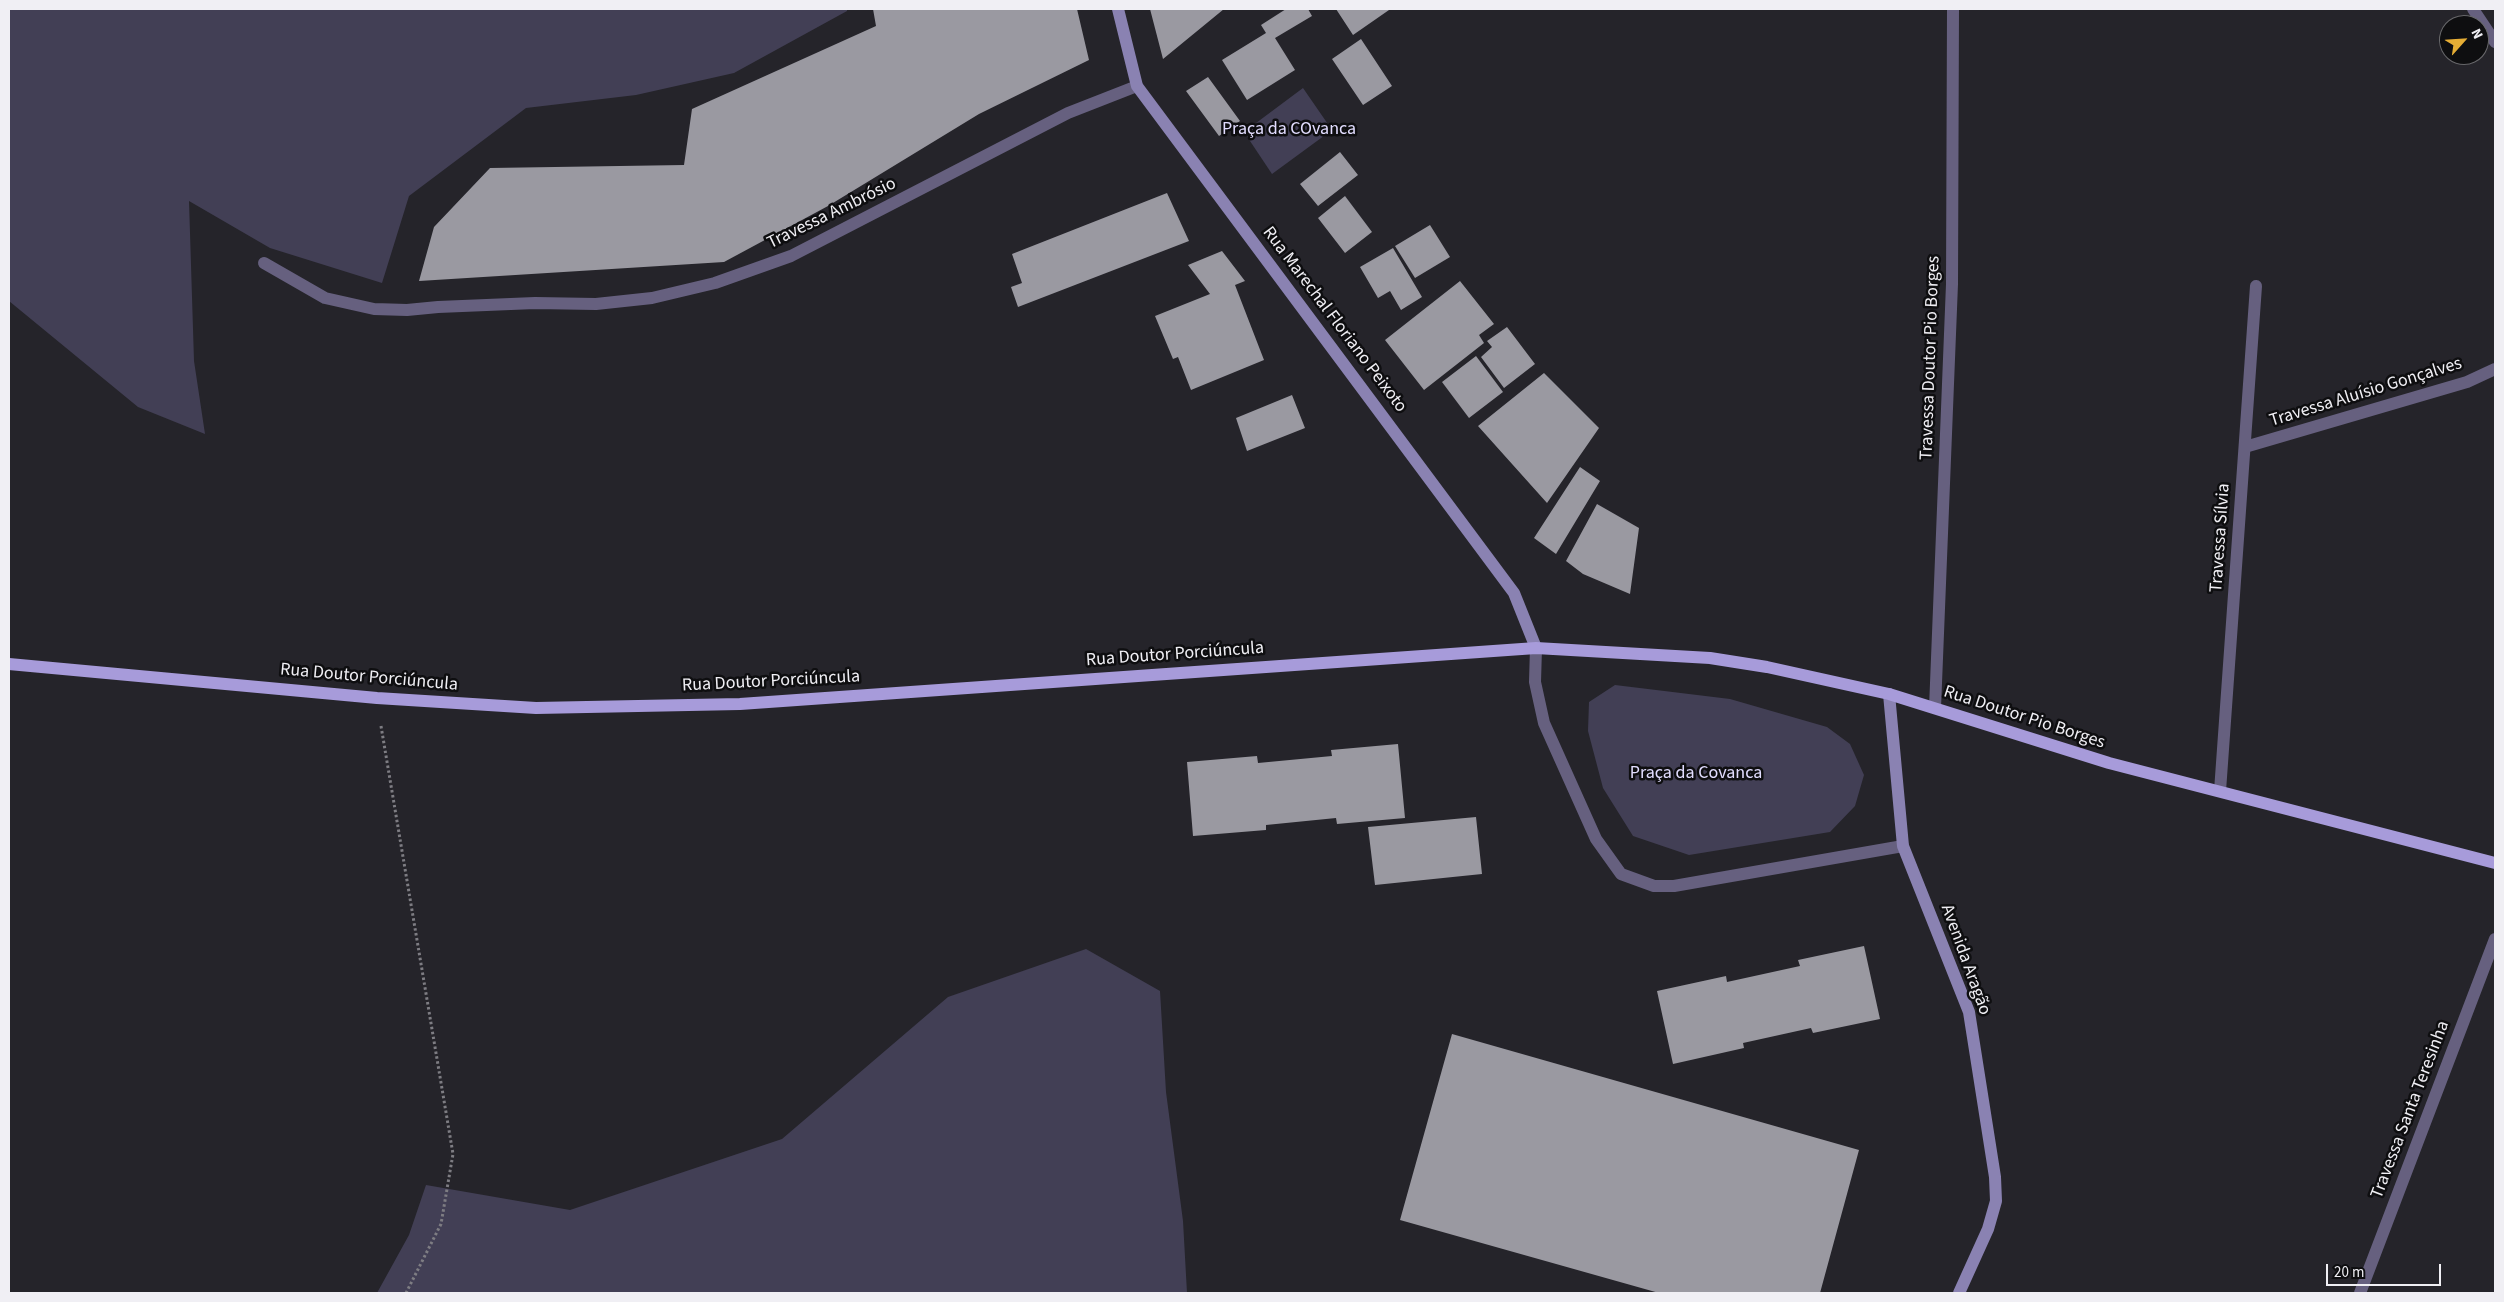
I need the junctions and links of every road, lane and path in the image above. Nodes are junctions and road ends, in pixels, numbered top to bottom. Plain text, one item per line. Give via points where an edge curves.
1 (1118, 9) edge
2 (1953, 9) edge
3 (2473, 9) edge
4 (2495, 42) edge
5 (1137, 86) junction
6 (264, 263) dead end
7 (2256, 286) dead end
8 (2495, 369) edge
9 (2245, 447) junction
10 (1536, 648) junction
11 (9, 664) edge
12 (1889, 694) junction
13 (376, 698) junction
14 (1936, 708) junction
15 (2220, 791) junction
16 (1903, 846) junction
17 (2495, 863) edge
18 (2495, 939) edge
19 (406, 1293) edge
20 (1959, 1293) edge
21 (2360, 1293) edge

1 - 5 main road, Rua Marechal Floriano Peixoto
2 - 14 street, Travessa Doutor Pio Borges via 1952,284
3 - 4 street
5 - 6 street, Travessa Ambrósio via 1068,113 791,256 715,283 652,298 596,304 374,309 325,298
5 - 10 main road, Rua Marechal Floriano Peixoto via 1514,593
7 - 9 street, Travessa Sílvia
8 - 9 street, Travessa Aluísio Gonçalves via 2467,382
9 - 15 street, Travessa Sílvia
10 - 12 main road, Rua Doutor Pio Borges via 1710,658
10 - 13 main road, Rua Doutor Porciúncula via 740,704 536,708
10 - 16 street via 1535,682 1544,723 1596,839 1621,874 1654,886 1674,886
11 - 13 main road, Rua Doutor Porciúncula
12 - 14 main road, Rua Doutor Pio Borges
12 - 16 main road, Avenida Aragão
13 - 19 path via 453,1154 442,1224
14 - 15 main road, Rua Doutor Pio Borges via 2109,763
15 - 17 main road, Rua Doutor Pio Borges
16 - 20 main road, Avenida Aragão via 1969,1012 1996,1177 1996,1201 1988,1229
18 - 21 street, Travessa Santa Teresinha

